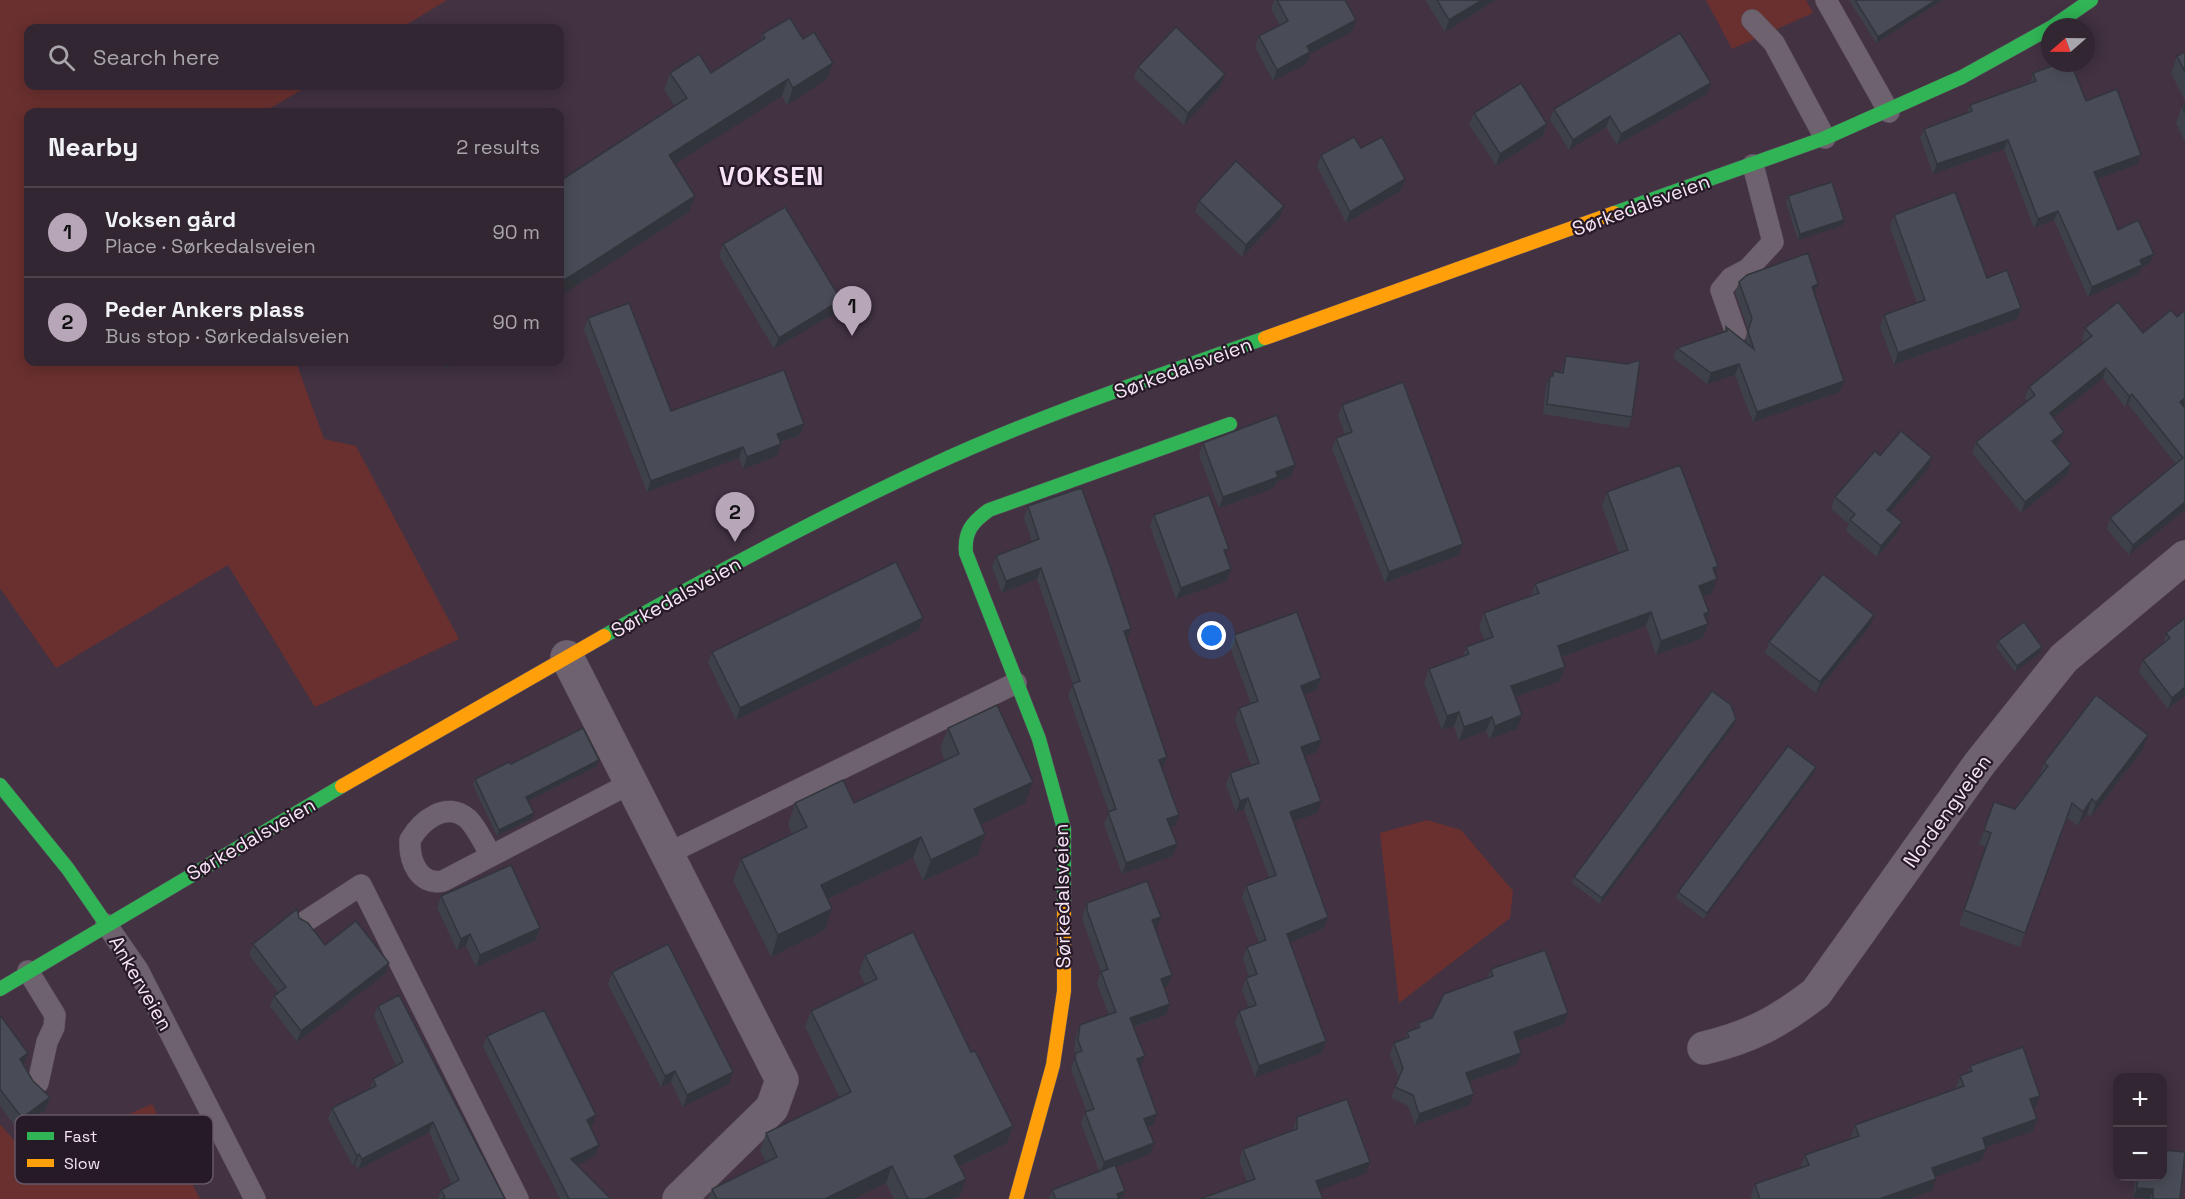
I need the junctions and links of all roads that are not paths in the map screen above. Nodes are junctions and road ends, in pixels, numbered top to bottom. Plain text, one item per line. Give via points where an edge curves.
1 (1826, 0) edge
2 (2091, 0) edge
3 (2065, 18) edge
4 (1752, 20) dead end
5 (2041, 34) edge
6 (1889, 112) junction
7 (1826, 138) junction
8 (1753, 165) junction
9 (1736, 333) edge
10 (1230, 424) dead end
11 (2185, 557) edge
12 (567, 657) junction
13 (1016, 683) junction
14 (631, 783) junction
15 (0, 785) edge
16 (667, 854) junction
17 (491, 855) dead end
18 (306, 921) edge
19 (106, 924) junction
20 (28, 971) junction
21 (0, 988) edge
22 (1704, 1048) dead end
23 (38, 1083) edge
24 (212, 1115) edge
25 (213, 1117) edge
26 (255, 1199) edge
27 (518, 1199) edge
28 (679, 1199) edge
29 (1016, 1199) edge

1 - 6 lane
2 - 3 main road, Sørkedalsveien
4 - 7 lane via 1774,43
5 - 6 main road, Sørkedalsveien
6 - 7 main road, Sørkedalsveien
7 - 8 main road, Sørkedalsveien
8 - 9 lane via 1773,242 1721,290
8 - 12 main road, Sørkedalsveien via 1123,389 972,448 793,533
10 - 13 main road, Sørkedalsveien via 989,510 973,520 964,537 966,553
11 - 22 street, Nordengveien via 2064,658 1980,763 1815,993 1760,1031
12 - 14 street
12 - 19 main road, Sørkedalsveien
13 - 16 lane
13 - 29 main road, Sørkedalsveien via 1038,739 1064,829 1064,992 1053,1065
14 - 16 street
14 - 17 lane
15 - 19 main road, Ankerveien via 68,869
16 - 28 street via 782,1080 772,1108
18 - 27 lane via 361,885
19 - 20 main road, Sørkedalsveien
19 - 24 lane, Ankerveien via 138,970
20 - 21 main road, Sørkedalsveien
20 - 23 lane via 55,1015
25 - 26 lane, Ankerveien

